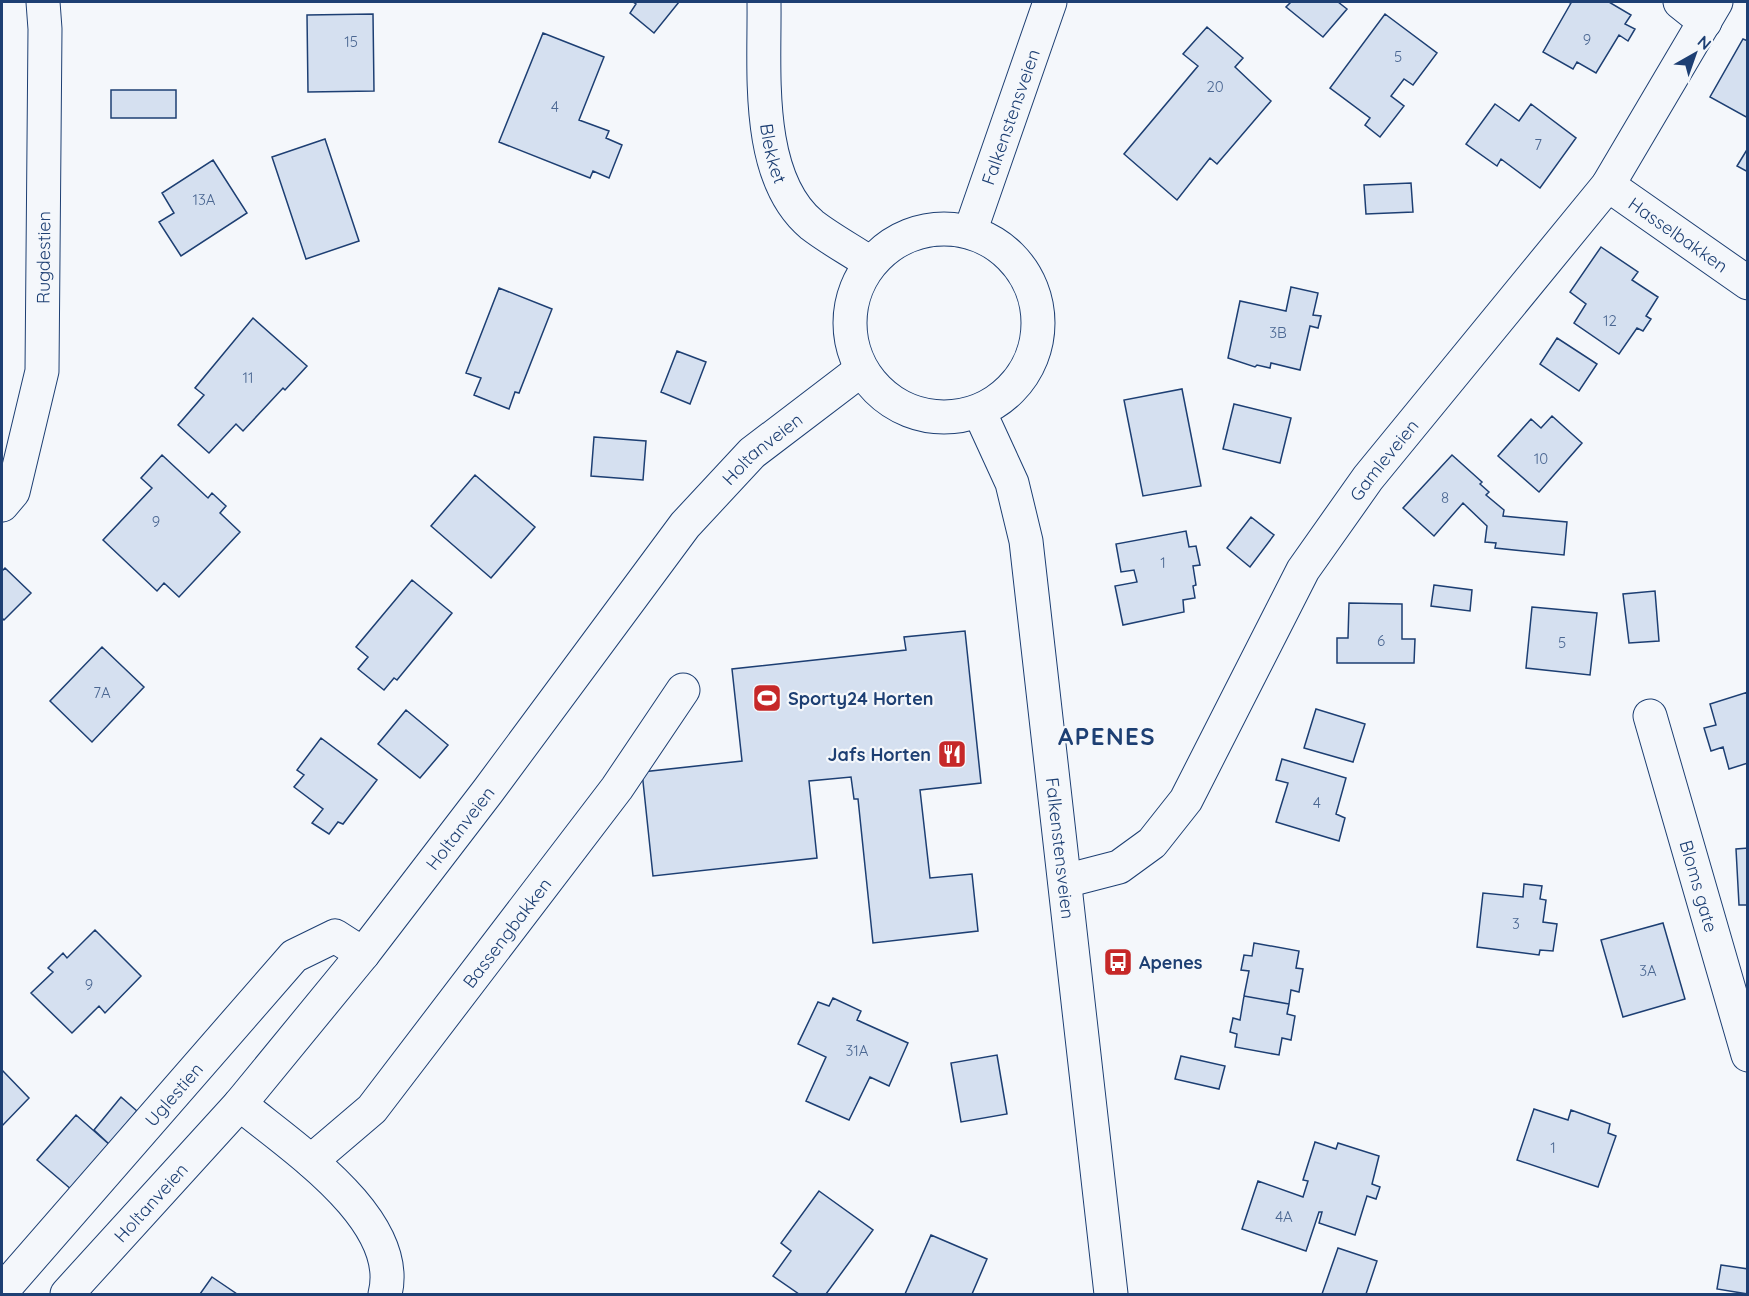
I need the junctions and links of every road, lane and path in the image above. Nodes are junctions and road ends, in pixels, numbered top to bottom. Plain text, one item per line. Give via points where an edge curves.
1 (43, 2) edge
2 (764, 2) edge
3 (1050, 2) edge
4 (1680, 2) edge
5 (1710, 12) edge
6 (1608, 185) junction
7 (970, 232) junction
8 (870, 263) junction
9 (1748, 284) edge
10 (861, 370) junction
11 (979, 411) junction
12 (2, 505) edge
13 (683, 690) dead end
14 (1650, 716) dead end
15 (1065, 881) junction
16 (363, 954) junction
17 (1748, 1055) edge
18 (240, 1104) junction
19 (311, 1161) junction
20 (2, 1291) edge
21 (67, 1294) edge
22 (385, 1294) edge
23 (1111, 1294) edge

1 - 12 street, Rugdestien via 42,371 13,492
2 - 8 street, Blekket via 769,150 784,189 811,224
3 - 7 street, Falkenstensveien
4 - 5 street, Gamleveien
5 - 6 street, Gamleveien
6 - 9 street, Hasselbakken
6 - 15 street, Gamleveien via 1368,478 1303,570 1179,809 1152,843 1119,867
7 - 8 street via 943,228 915,233 891,244
7 - 11 street via 997,245 1018,265 1033,290 1038,319 1035,348 1023,375 1004,396
8 - 10 street via 852,297 849,334
10 - 11 street via 878,391 900,407 917,413 953,418
10 - 16 street, Holtanveien via 752,453 685,525
11 - 15 street, Falkenstensveien via 1012,483 1026,541
13 - 19 street, Bassengbakken via 616,788 372,1109
14 - 17 street, Bloms gate
15 - 23 street, Falkenstensveien
16 - 18 street, Holtanveien
16 - 20 street, Uglestien via 335,936 294,956
18 - 19 street
18 - 21 street, Holtanveien
19 - 22 street via 371,1226 388,1266

